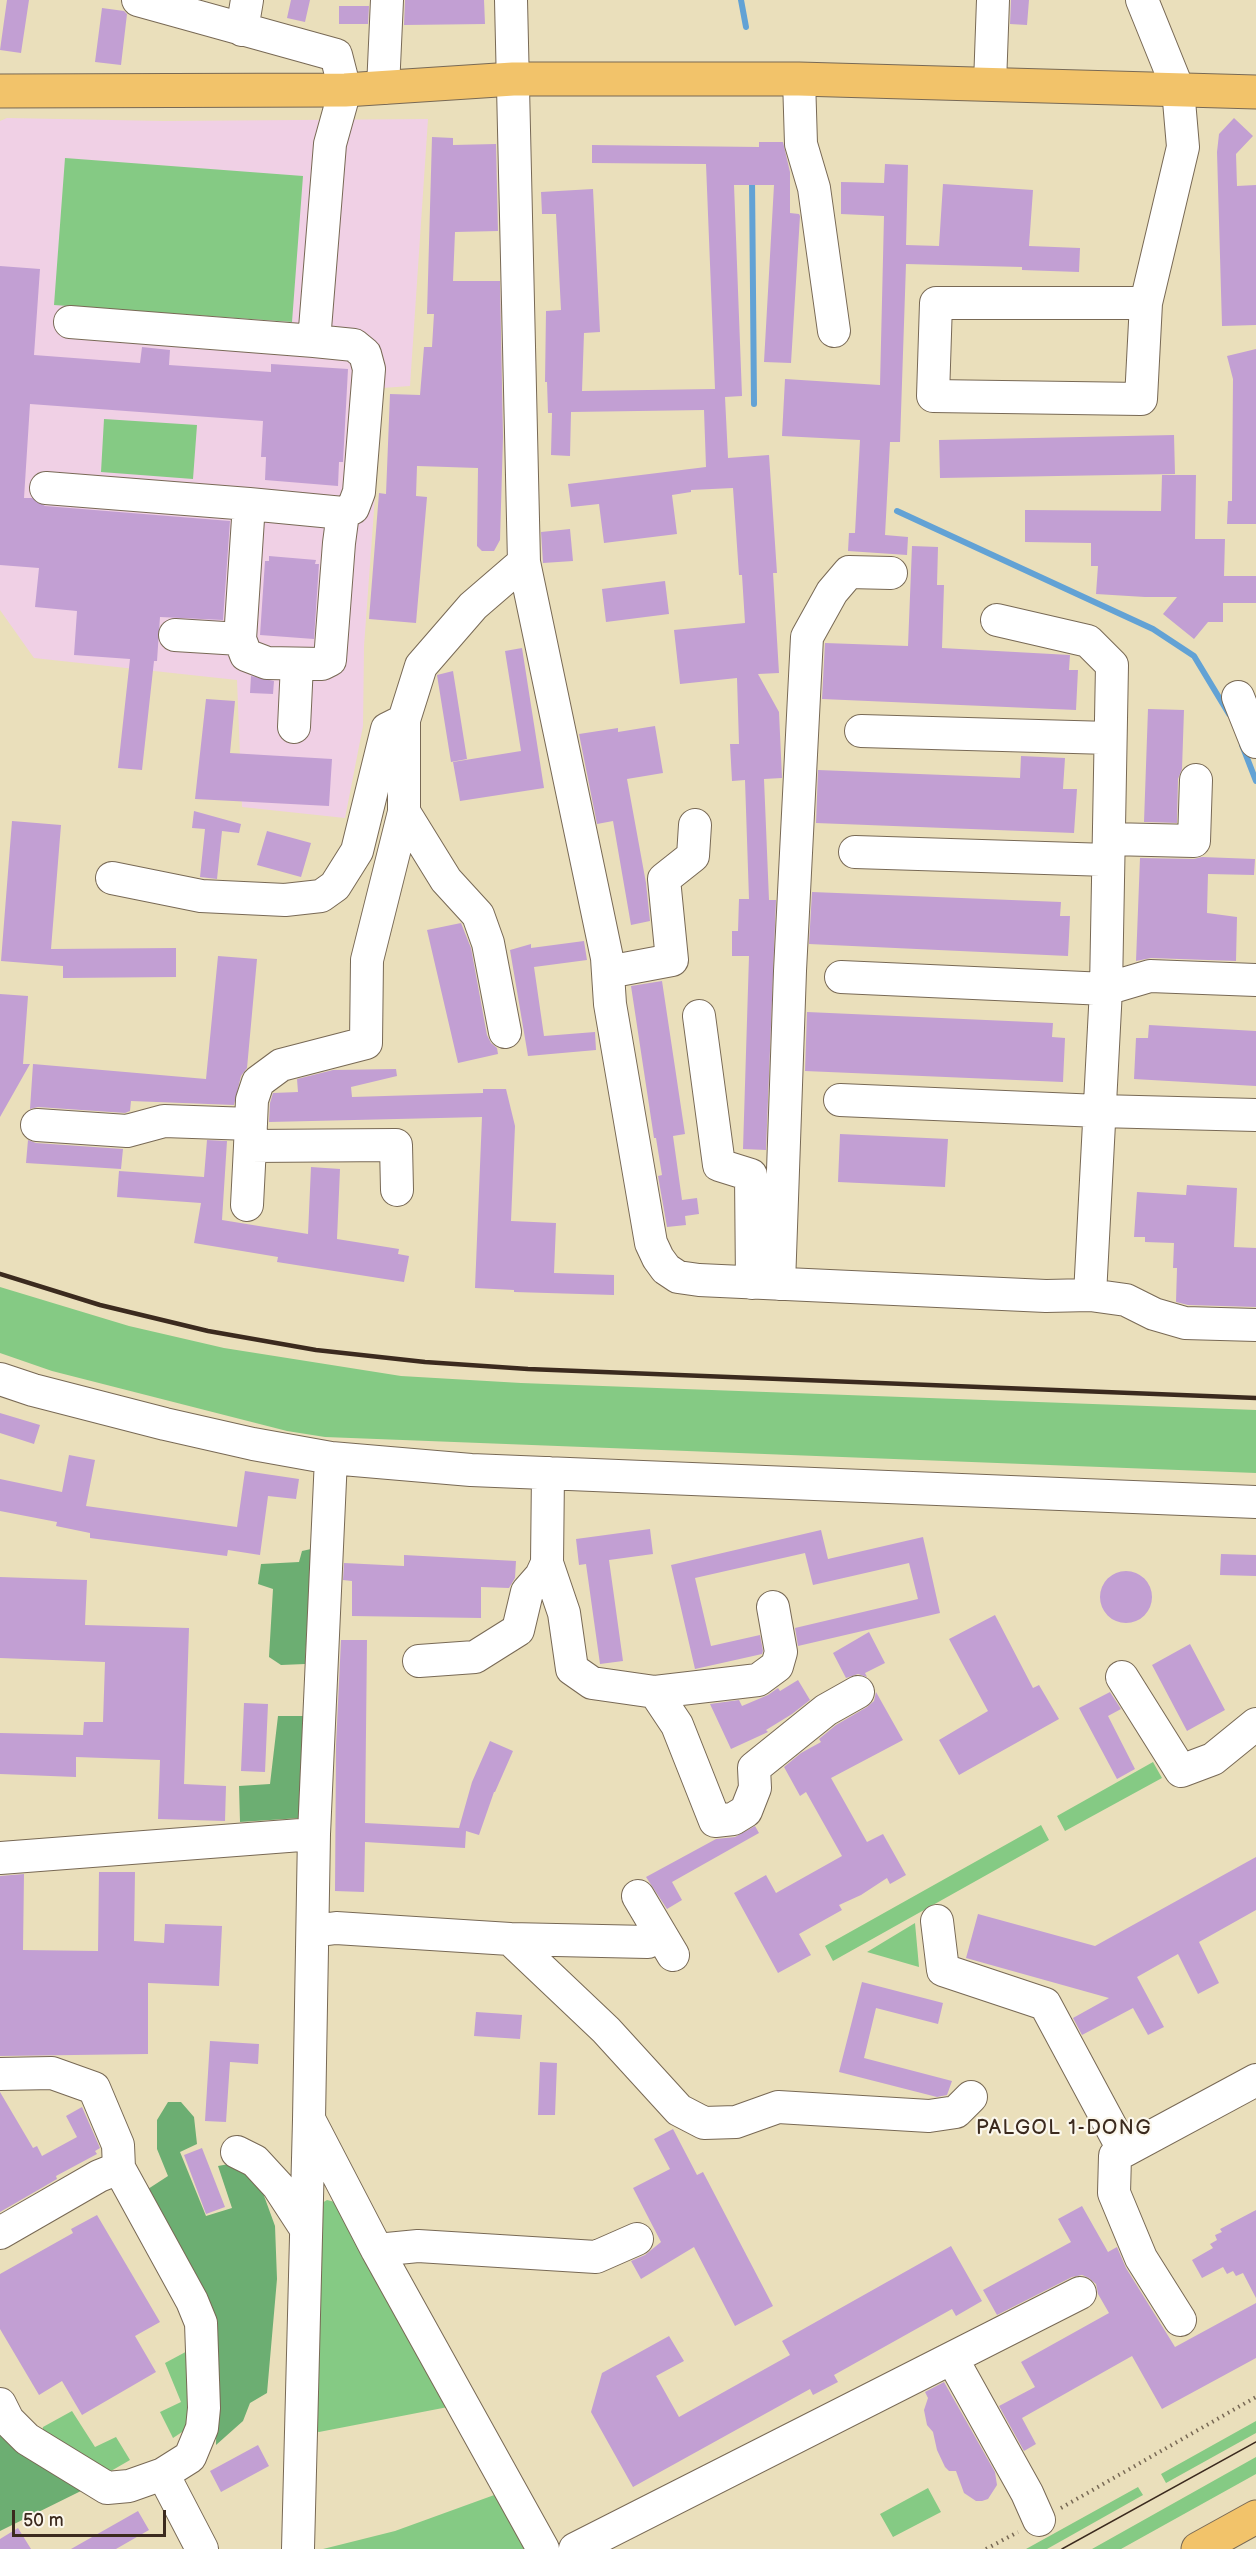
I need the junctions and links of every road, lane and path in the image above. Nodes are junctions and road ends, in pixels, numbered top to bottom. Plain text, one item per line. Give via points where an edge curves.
1 (138, 0) edge
2 (387, 0) edge
3 (511, 0) edge
4 (993, 0) edge
5 (1142, 0) edge
6 (245, 15) edge
7 (513, 79) junction
8 (800, 79) junction
9 (990, 84) junction
10 (383, 88) junction
11 (1178, 89) junction
12 (345, 90) junction
13 (0, 91) edge
14 (1256, 92) edge
15 (1146, 303) junction
16 (70, 322) dead end
17 (834, 330) dead end
18 (314, 341) junction
19 (46, 488) dead end
20 (249, 504) junction
21 (343, 513) junction
22 (524, 562) junction
23 (891, 573) dead end
24 (997, 620) dead end
25 (175, 635) dead end
26 (240, 639) junction
27 (297, 664) junction
28 (1238, 697) dead end
29 (404, 720) junction
30 (294, 727) dead end
31 (861, 731) dead end
32 (1109, 738) junction
33 (1256, 742) edge
34 (1196, 780) dead end
35 (404, 812) junction
36 (695, 825) dead end
37 (1108, 849) junction
38 (855, 852) dead end
39 (112, 878) dead end
40 (608, 972) junction
41 (841, 977) dead end
42 (1256, 980) edge
43 (1106, 988) junction
44 (699, 1016) dead end
45 (506, 1032) dead end
46 (840, 1100) dead end
47 (1100, 1112) junction
48 (1256, 1114) edge
49 (37, 1125) dead end
50 (251, 1135) junction
51 (397, 1190) dead end
52 (247, 1205) dead end
53 (766, 1283) junction
54 (1090, 1295) junction
55 (1256, 1325) edge
56 (0, 1379) edge
57 (331, 1458) junction
58 (548, 1473) junction
59 (1256, 1502) edge
60 (547, 1563) junction
61 (773, 1607) dead end
62 (419, 1661) dead end
63 (1122, 1677) dead end
64 (655, 1692) junction
65 (858, 1692) dead end
66 (1256, 1724) edge
67 (314, 1834) junction
68 (0, 1858) edge
69 (638, 1896) dead end
70 (937, 1921) dead end
71 (313, 1931) junction
72 (510, 1939) junction
73 (0, 2074) edge
74 (1256, 2080) edge
75 (971, 2097) dead end
76 (309, 2120) junction
77 (1124, 2151) junction
78 (237, 2152) dead end
79 (119, 2168) junction
80 (306, 2229) junction
81 (0, 2233) edge
82 (637, 2239) dead end
83 (377, 2250) junction
84 (1080, 2294) dead end
85 (1180, 2320) dead end
86 (950, 2358) junction
87 (1256, 2397) edge
88 (0, 2404) edge
89 (163, 2474) junction
90 (1256, 2517) edge
91 (1039, 2520) junction
92 (202, 2549) edge
93 (298, 2549) edge
94 (543, 2549) edge
95 (575, 2549) edge
96 (986, 2549) edge
97 (1198, 2549) edge

1 - 6 street
2 - 10 street
3 - 7 street
4 - 9 street
5 - 11 street
6 - 12 street via 336,55
7 - 8 main road
7 - 10 main road
7 - 22 street
8 - 9 main road
8 - 17 street via 801,144 814,188
9 - 11 main road
10 - 12 main road
11 - 14 main road
11 - 15 street via 1183,147
12 - 13 main road
12 - 18 street via 330,144
15 - 15 street via 1141,399 933,396 936,303
16 - 18 street
18 - 21 street via 354,345 365,354 369,369 359,492 353,508
19 - 20 street
20 - 21 street
20 - 26 street
21 - 27 street via 330,660 322,664
22 - 29 street via 473,606 421,666
22 - 40 street
23 - 53 street via 849,572 832,592 807,637 790,971
24 - 32 street via 1088,641 1112,665
25 - 26 street
26 - 27 street via 246,655 267,663
27 - 30 street
28 - 33 street
29 - 35 street
29 - 39 street via 387,729 357,851 335,886 321,896 285,900 201,896
31 - 32 street
32 - 37 street
34 - 37 street via 1194,841
35 - 45 street via 446,880 478,915 488,943
35 - 50 street via 367,960 366,1043 281,1065 258,1082 252,1100
36 - 40 street via 693,856 664,879 672,960
37 - 38 street
37 - 43 street
40 - 53 street via 610,1004 651,1243 666,1269 678,1277
41 - 43 street
42 - 43 street via 1150,976
43 - 47 street
44 - 53 street via 719,1165 751,1175
46 - 47 street
47 - 48 street
47 - 54 street
49 - 50 street via 127,1131 164,1121
50 - 51 street via 396,1145
50 - 52 street
53 - 54 street
54 - 55 street via 1126,1300 1185,1323
56 - 57 street via 165,1424
57 - 58 street
57 - 67 street
58 - 59 street
58 - 60 street
60 - 62 street via 527,1592 518,1630 475,1657
60 - 64 street via 564,1613 572,1669 592,1683
61 - 64 street via 781,1652 777,1666 758,1680
63 - 66 street via 1181,1771 1213,1759
64 - 65 street via 677,1725 715,1821 733,1819 746,1811 755,1788 754,1768 826,1710
67 - 68 street
67 - 71 street
69 - 72 street via 667,1945
70 - 77 street via 943,1970 1045,2004
71 - 72 street
71 - 76 street
72 - 75 street via 606,2030 679,2110 704,2123 736,2122 778,2108 929,2116 956,2112
73 - 79 street via 52,2073 94,2088 118,2145
74 - 77 street
76 - 80 street
76 - 83 street
77 - 85 street via 1115,2156 1114,2193 1141,2258
78 - 80 street via 255,2161
79 - 81 street
79 - 89 street via 201,2323 202,2428 190,2457
80 - 93 street
82 - 83 street via 596,2257 418,2246
83 - 94 street
84 - 86 street
86 - 91 street
86 - 95 street
87 - 91 path
88 - 89 street via 8,2420 27,2439 106,2488 129,2486
89 - 92 street
90 - 97 main road
91 - 96 path

